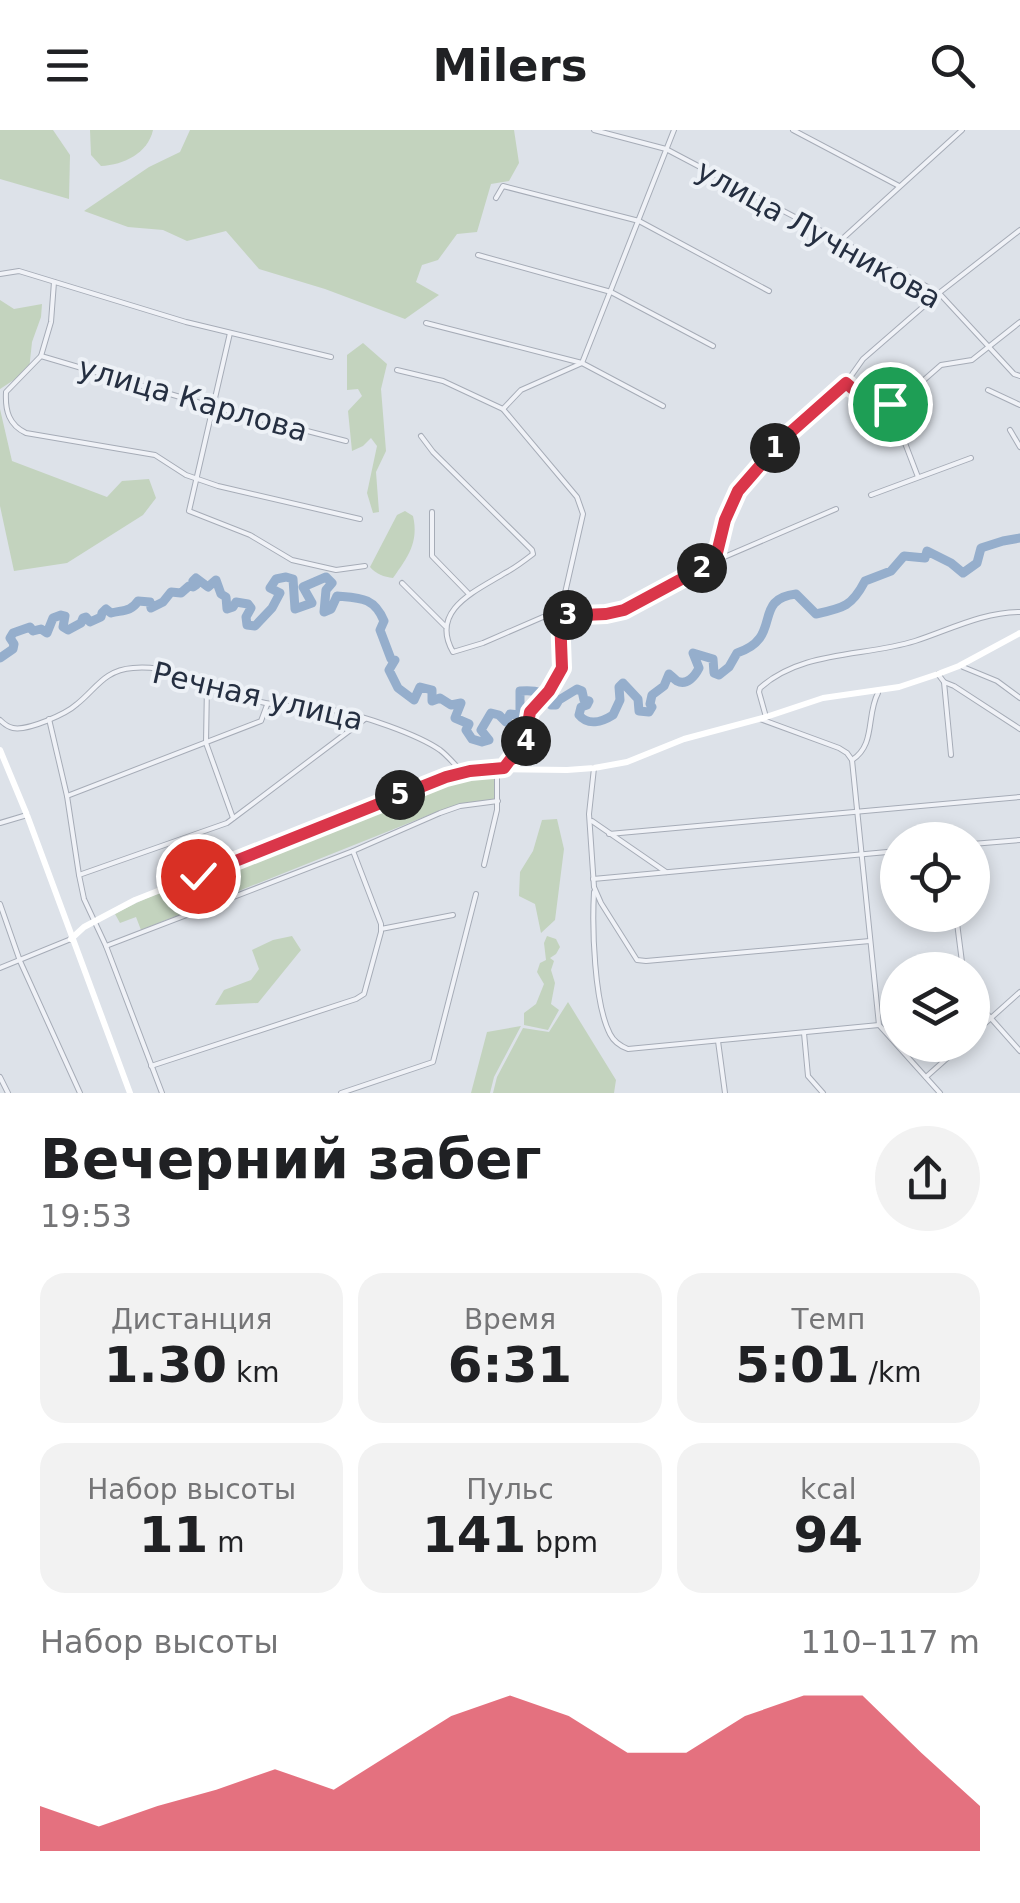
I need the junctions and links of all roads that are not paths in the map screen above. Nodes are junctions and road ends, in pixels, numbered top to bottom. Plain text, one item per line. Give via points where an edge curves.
1 (594, 130) edge
2 (674, 130) edge
3 (793, 130) edge
4 (952, 130) edge
5 (960, 132) edge
6 (666, 149) junction
7 (900, 187) junction
8 (496, 198) dead end
9 (639, 221) junction
10 (1020, 230) edge
11 (840, 240) junction
12 (478, 256) dead end
13 (0, 274) edge
14 (54, 282) junction
15 (769, 291) dead end
16 (611, 292) junction
17 (939, 293) junction
18 (1020, 322) edge
19 (426, 323) dead end
20 (230, 333) junction
21 (713, 346) dead end
22 (988, 346) junction
23 (41, 356) junction
24 (331, 357) dead end
25 (582, 364) junction
26 (397, 370) dead end
27 (1020, 376) edge
28 (846, 383) junction
29 (988, 390) dead end
30 (890, 404) junction
31 (1020, 405) edge
32 (663, 406) dead end
33 (214, 407) junction
34 (503, 408) junction
35 (1010, 430) dead end
36 (421, 436) dead end
37 (346, 441) dead end
38 (1020, 448) edge
39 (971, 458) dead end
40 (918, 477) junction
41 (196, 478) junction
42 (871, 494) dead end
43 (836, 509) dead end
44 (432, 512) dead end
45 (360, 519) dead end
46 (715, 561) junction
47 (365, 566) dead end
48 (402, 583) dead end
49 (469, 594) junction
50 (1020, 612) edge
51 (560, 616) junction
52 (446, 628) junction
53 (1020, 633) edge
54 (959, 666) junction
55 (941, 678) junction
56 (207, 684) junction
57 (880, 689) junction
58 (1020, 696) edge
59 (268, 704) junction
60 (763, 718) junction
61 (50, 719) junction
62 (365, 719) junction
63 (0, 720) edge
64 (1020, 729) edge
65 (206, 743) junction
66 (0, 750) edge
67 (951, 756) dead end
68 (852, 760) junction
69 (500, 768) junction
70 (594, 768) junction
71 (462, 772) junction
72 (67, 796) junction
73 (1020, 798) edge
74 (498, 801) junction
75 (858, 812) junction
76 (589, 814) junction
77 (27, 815) junction
78 (232, 818) junction
79 (0, 823) edge
80 (609, 834) junction
81 (1020, 840) edge
82 (990, 842) edge
83 (353, 850) junction
84 (880, 852) edge
85 (862, 854) junction
86 (484, 865) dead end
87 (666, 872) junction
88 (79, 875) junction
89 (593, 879) junction
90 (594, 887) junction
91 (476, 894) dead end
92 (0, 904) edge
93 (453, 915) dead end
94 (94, 921) junction
95 (381, 929) junction
96 (71, 940) junction
97 (870, 940) junction
98 (106, 946) junction
99 (20, 962) junction
100 (0, 968) edge
101 (1020, 992) edge
102 (991, 1018) joint
103 (879, 1025) junction
104 (804, 1033) junction
105 (718, 1042) junction
106 (1020, 1051) edge
107 (943, 1062) edge
108 (151, 1066) junction
109 (0, 1077) edge
110 (926, 1077) junction
111 (8, 1093) edge
112 (80, 1093) edge
113 (130, 1093) edge
114 (162, 1093) edge
115 (341, 1093) edge
116 (725, 1093) edge
117 (823, 1093) edge
118 (940, 1093) edge

1 - 6 street, улица Лучникова
2 - 6 street
3 - 7 street
4 - 5 street
5 - 7 street
6 - 9 street
6 - 11 street, улица Лучникова
7 - 11 street
8 - 9 street via 503,186 522,189
9 - 15 street
9 - 16 street
10 - 17 street
11 - 17 street, улица Лучникова
12 - 16 street
13 - 14 street via 19,271
14 - 20 street
14 - 23 street
16 - 21 street
16 - 25 street
17 - 22 street, улица Лучникова
17 - 28 street via 863,359
18 - 22 street
19 - 25 street
20 - 24 street
20 - 33 street
22 - 27 street, улица Лучникова
22 - 30 street via 972,360 941,365
23 - 33 street, улица Карлова
23 - 41 street via 6,392 16,428 156,456
25 - 32 street
25 - 34 street via 521,390
26 - 34 street via 443,381
28 - 30 street
28 - 46 street via 738,491
29 - 31 street
30 - 40 street
33 - 37 street, улица Карлова
33 - 41 street
34 - 51 street via 577,497 583,514
35 - 38 street
36 - 49 street via 532,550
39 - 40 street
40 - 42 street
41 - 45 street
41 - 47 street via 189,511 292,560 336,570
43 - 46 street
44 - 49 street via 432,556
46 - 51 street via 624,610
48 - 52 street
49 - 52 street
50 - 60 street via 786,670 760,688
51 - 52 street via 454,652
51 - 69 street via 562,668 530,712 523,753
53 - 54 street
54 - 55 street
54 - 58 street
55 - 57 street
55 - 64 street
55 - 67 street
56 - 59 street, Речная улица
56 - 61 street, Речная улица via 178,672 130,668 110,674
56 - 65 street
57 - 60 street
57 - 68 street via 868,742
59 - 62 street, Речная улица
59 - 65 street via 261,721
60 - 68 street via 839,748
60 - 70 street
61 - 63 street via 19,728
61 - 72 street
62 - 71 street, Речная улица via 442,751
62 - 78 street
65 - 72 street
65 - 78 street
66 - 77 street
68 - 75 street
69 - 70 street
69 - 71 street
69 - 74 street
70 - 76 street
71 - 94 street
72 - 88 street
73 - 75 street
74 - 83 street via 447,810
74 - 86 street
75 - 80 street
75 - 85 street
76 - 80 street
76 - 89 street
77 - 79 street
77 - 96 street
78 - 88 street
80 - 87 street
81 - 82 street
83 - 95 street
83 - 98 street
84 - 85 street
85 - 87 street
85 - 97 street
87 - 89 street
88 - 94 street
89 - 90 street
90 - 97 street via 636,960
90 - 105 street via 592,928 605,1019 618,1045 628,1050
91 - 115 street via 433,1062
92 - 99 street
93 - 95 street
94 - 96 street
94 - 98 street
95 - 108 street via 364,994 356,1000
96 - 99 street
96 - 113 street
97 - 103 street
98 - 108 street
99 - 100 street
99 - 112 street
101 - 102 street
102 - 106 street
103 - 104 street
103 - 110 street
104 - 105 street
104 - 117 street via 808,1076
105 - 116 street
107 - 110 street
108 - 114 street
109 - 111 street
110 - 118 street

